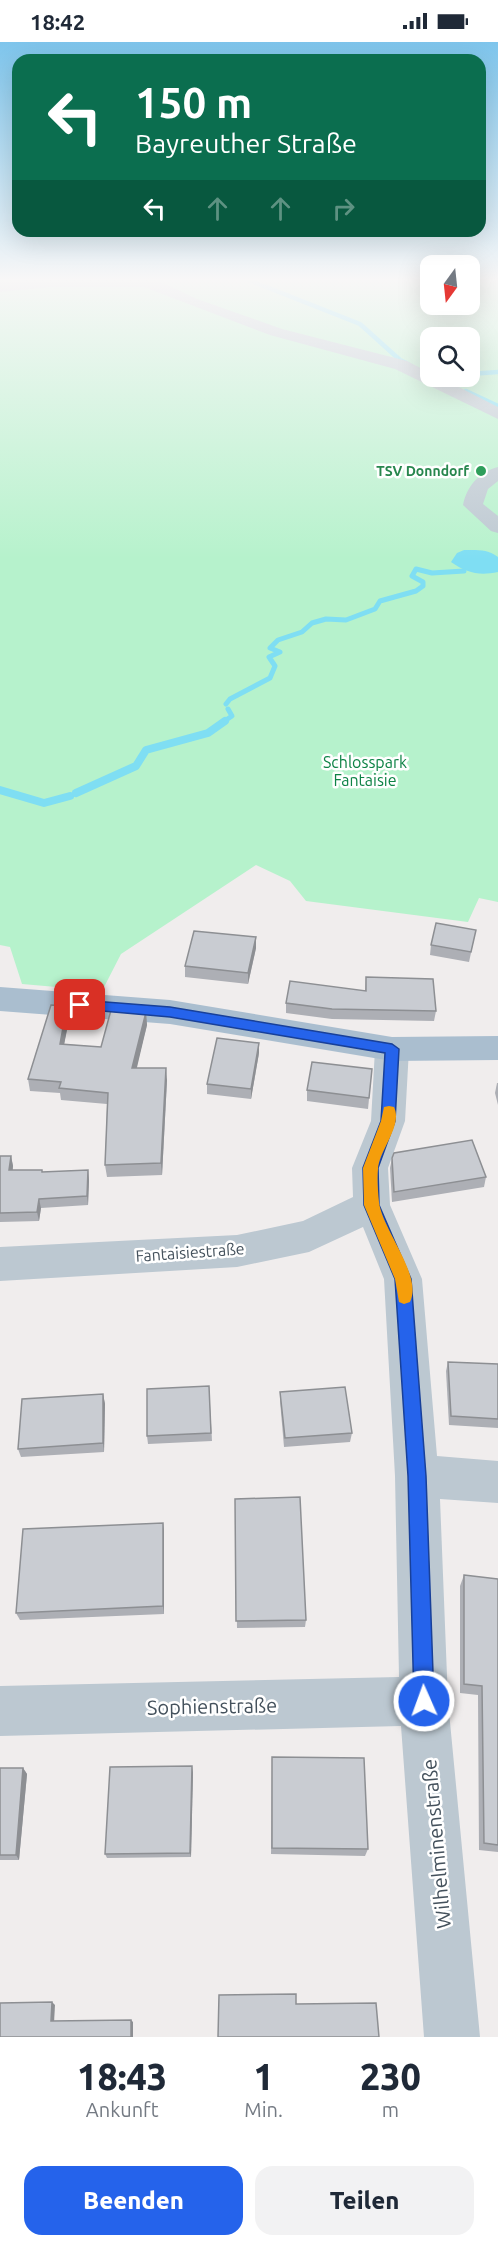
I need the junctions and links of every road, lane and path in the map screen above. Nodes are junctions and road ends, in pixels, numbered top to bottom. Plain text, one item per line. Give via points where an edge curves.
1 (414, 372) edge
2 (498, 414) edge
3 (498, 473) edge
4 (498, 527) edge
5 (0, 999) edge
6 (498, 1048) edge
7 (392, 1049) junction
8 (372, 1205) junction
9 (0, 1264) edge
10 (417, 1476) junction
11 (498, 1482) edge
12 (424, 1701) junction
13 (0, 1711) edge
14 (452, 2037) edge

1 - 2 street
3 - 4 street via 484,480 472,505
5 - 7 main road via 170,1012
6 - 7 main road
7 - 8 street, Wilhelminenstraße via 388,1121 370,1168
8 - 9 street, Fantaisiestraße via 309,1236 237,1251
8 - 10 street, Wilhelminenstraße via 403,1279
10 - 11 street
10 - 12 street, Wilhelminenstraße
12 - 13 street, Sophienstraße
12 - 14 street, Wilhelminenstraße

